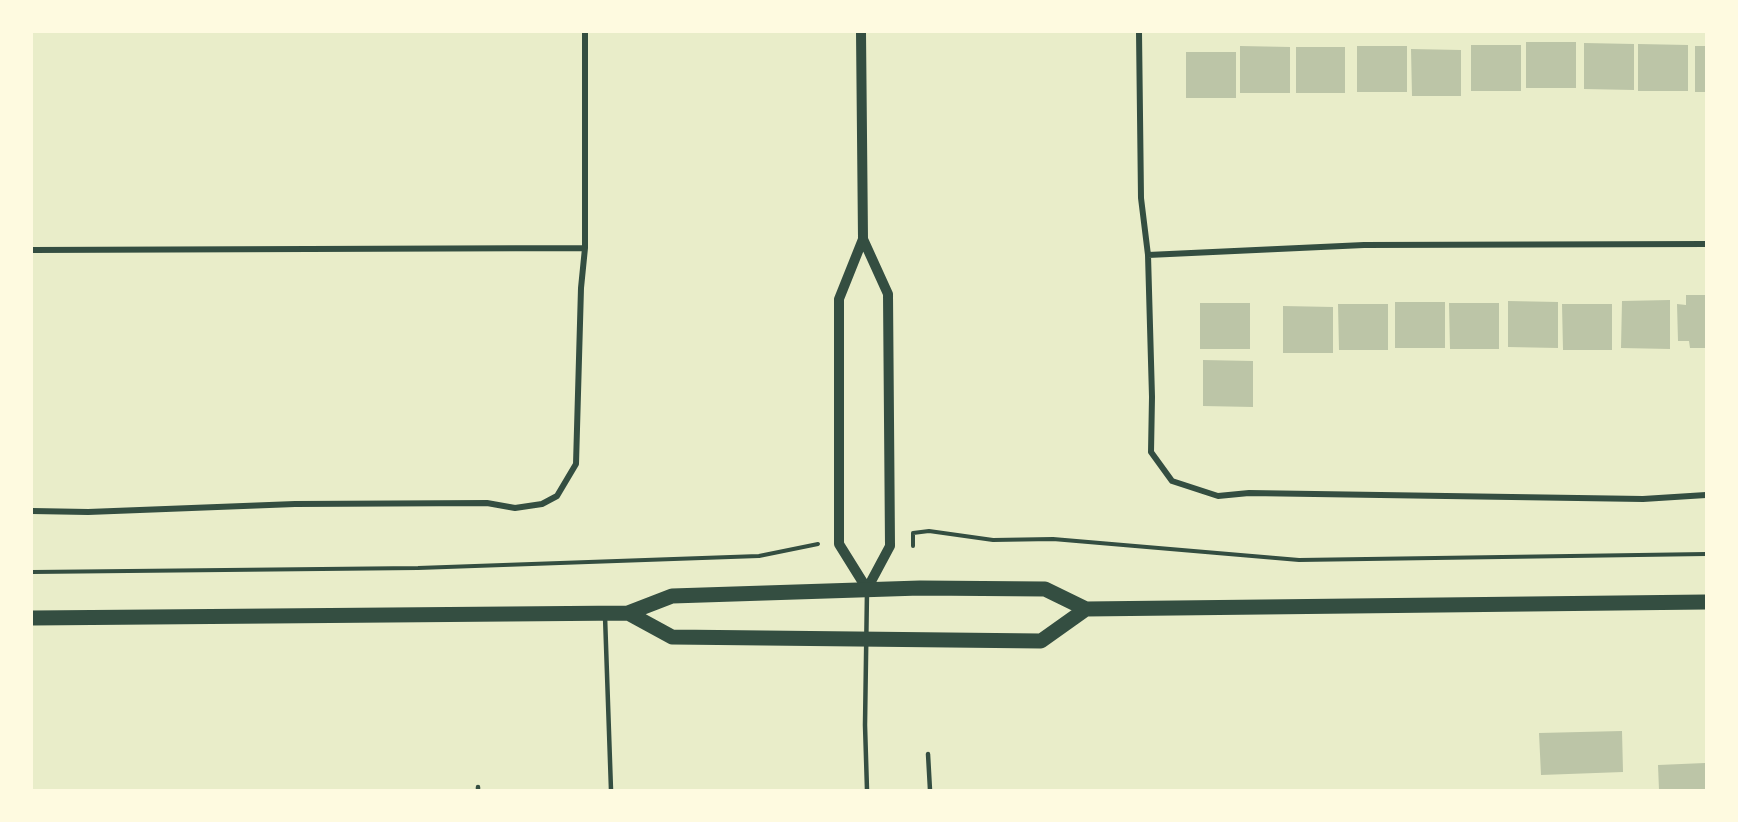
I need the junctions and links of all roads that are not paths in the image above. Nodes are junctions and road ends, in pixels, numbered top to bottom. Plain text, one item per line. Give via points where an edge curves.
1 (585, 32) edge
2 (861, 32) edge
3 (1139, 32) edge
4 (863, 239) junction
5 (1707, 244) edge
6 (585, 248) junction
7 (32, 250) edge
8 (1148, 255) junction
9 (1707, 495) edge
10 (32, 511) edge
11 (867, 589) junction
12 (1707, 602) edge
13 (1086, 609) junction
14 (604, 614) junction
15 (628, 614) junction
16 (32, 618) edge
17 (867, 639) junction
18 (928, 754) dead end
19 (611, 790) edge
20 (867, 790) edge
21 (930, 790) edge

1 - 6 street
2 - 4 street
3 - 8 street via 1141,198
4 - 11 street via 888,294 890,546
4 - 11 street via 839,299 839,544
5 - 8 street via 1364,245
6 - 7 street
6 - 10 street via 576,464 558,496 542,504 515,508 487,503 295,504
8 - 9 street via 1151,452 1172,481 1218,496 1260,493 1643,499
11 - 13 main road via 1045,589
11 - 15 main road via 672,596
11 - 17 lane
12 - 13 main road
13 - 17 main road via 1041,641
14 - 15 main road
14 - 16 main road
14 - 19 lane
15 - 17 main road via 672,637
17 - 20 lane
18 - 21 lane

